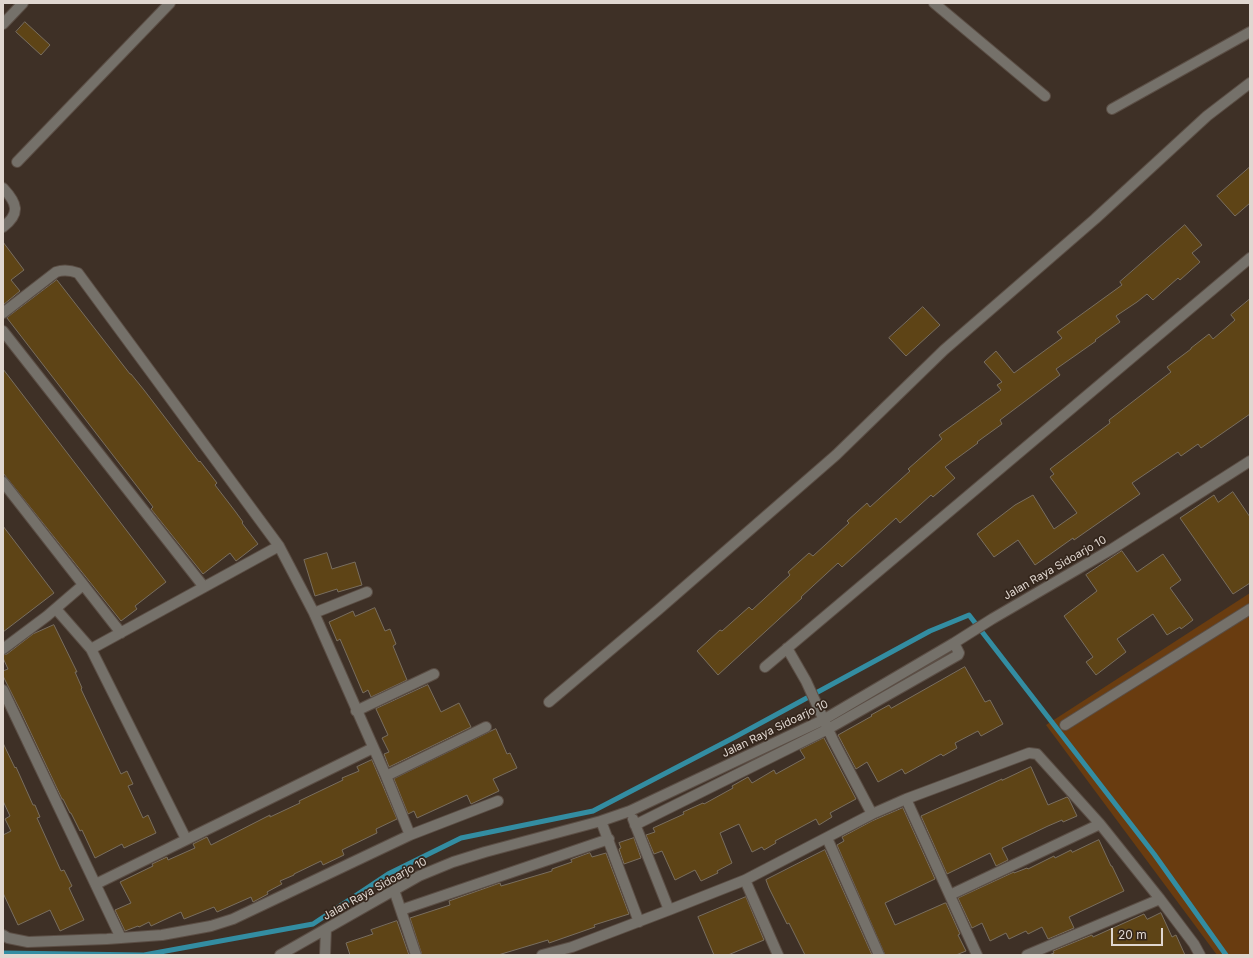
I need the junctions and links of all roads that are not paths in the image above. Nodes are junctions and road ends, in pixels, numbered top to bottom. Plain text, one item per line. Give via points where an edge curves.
1 (23, 3) edge
2 (170, 3) edge
3 (934, 3) edge
4 (3, 24) edge
5 (1250, 32) edge
6 (1250, 83) edge
7 (1045, 96) dead end
8 (1112, 109) dead end
9 (17, 162) dead end
10 (3, 188) edge
11 (3, 227) edge
12 (1250, 258) edge
13 (3, 313) edge
14 (3, 331) edge
15 (1250, 461) edge
16 (3, 482) edge
17 (279, 546) junction
18 (83, 585) junction
19 (204, 588) junction
20 (367, 592) dead end
21 (56, 608) junction
22 (1250, 609) edge
23 (314, 614) junction
24 (120, 633) junction
25 (957, 641) junction
26 (4, 647) edge
27 (787, 648) junction
28 (91, 650) junction
29 (765, 667) dead end
30 (434, 674) dead end
31 (3, 690) edge
32 (549, 702) dead end
33 (356, 711) junction
34 (823, 720) junction
35 (1065, 725) dead end
36 (486, 727) dead end
37 (828, 729) junction
38 (373, 748) junction
39 (386, 776) junction
40 (906, 799) junction
41 (498, 801) dead end
42 (630, 811) junction
43 (872, 814) junction
44 (601, 821) junction
45 (1100, 824) junction
46 (635, 825) junction
47 (410, 835) junction
48 (827, 838) junction
49 (186, 839) junction
50 (609, 839) junction
51 (745, 880) junction
52 (96, 884) junction
53 (394, 890) junction
54 (950, 895) junction
55 (1160, 899) junction
56 (401, 910) junction
57 (669, 910) junction
58 (639, 922) junction
59 (326, 929) junction
60 (3, 935) edge
61 (120, 938) junction
62 (573, 951) edge
63 (280, 955) edge
64 (325, 955) edge
65 (416, 955) edge
66 (542, 955) edge
67 (778, 955) edge
68 (879, 955) edge
69 (977, 955) edge
70 (1027, 955) edge
71 (1200, 955) edge

1 - 4 street
2 - 9 street
3 - 7 street
5 - 8 street
6 - 32 street via 1207,116 1095,219 944,350 836,455
10 - 11 street via 14,204 15,213 12,220
12 - 27 street
13 - 17 street via 56,272 72,270 78,273
14 - 19 street
15 - 25 street, Jalan Raya Sidoarjo 10 via 1112,549
16 - 18 street
17 - 19 street
17 - 23 street
18 - 21 street
18 - 24 street
19 - 24 street
20 - 23 street
21 - 26 street
21 - 28 street
22 - 35 street
23 - 33 street
24 - 28 street
25 - 34 street, Jalan Raya Sidoarjo 10
25 - 37 street via 958,655
27 - 29 street
27 - 34 street via 806,681
28 - 49 street
30 - 33 street
31 - 52 street
33 - 38 street
34 - 37 street
34 - 42 street, Jalan Raya Sidoarjo 10
36 - 39 street
37 - 43 street
37 - 46 street
38 - 39 street
38 - 49 street
39 - 47 street
40 - 43 street
40 - 45 street via 1033,753 1037,754
40 - 54 street
41 - 47 street
42 - 44 street, Jalan Raya Sidoarjo 10
42 - 46 street
43 - 48 street
44 - 50 street
44 - 53 street, Jalan Raya Sidoarjo 10 via 453,862
45 - 54 street
45 - 55 street
46 - 57 street
47 - 61 street via 233,919 162,935
48 - 51 street
48 - 68 street
49 - 52 street
50 - 56 street
50 - 58 street
51 - 57 street
51 - 67 street
52 - 61 street
53 - 56 street
53 - 59 street, Jalan Raya Sidoarjo 10
54 - 69 street
55 - 70 street
55 - 71 street
56 - 65 street
57 - 58 street
58 - 62 street
59 - 63 street, Jalan Raya Sidoarjo 10
59 - 64 street
60 - 61 street via 28,942
62 - 66 street

